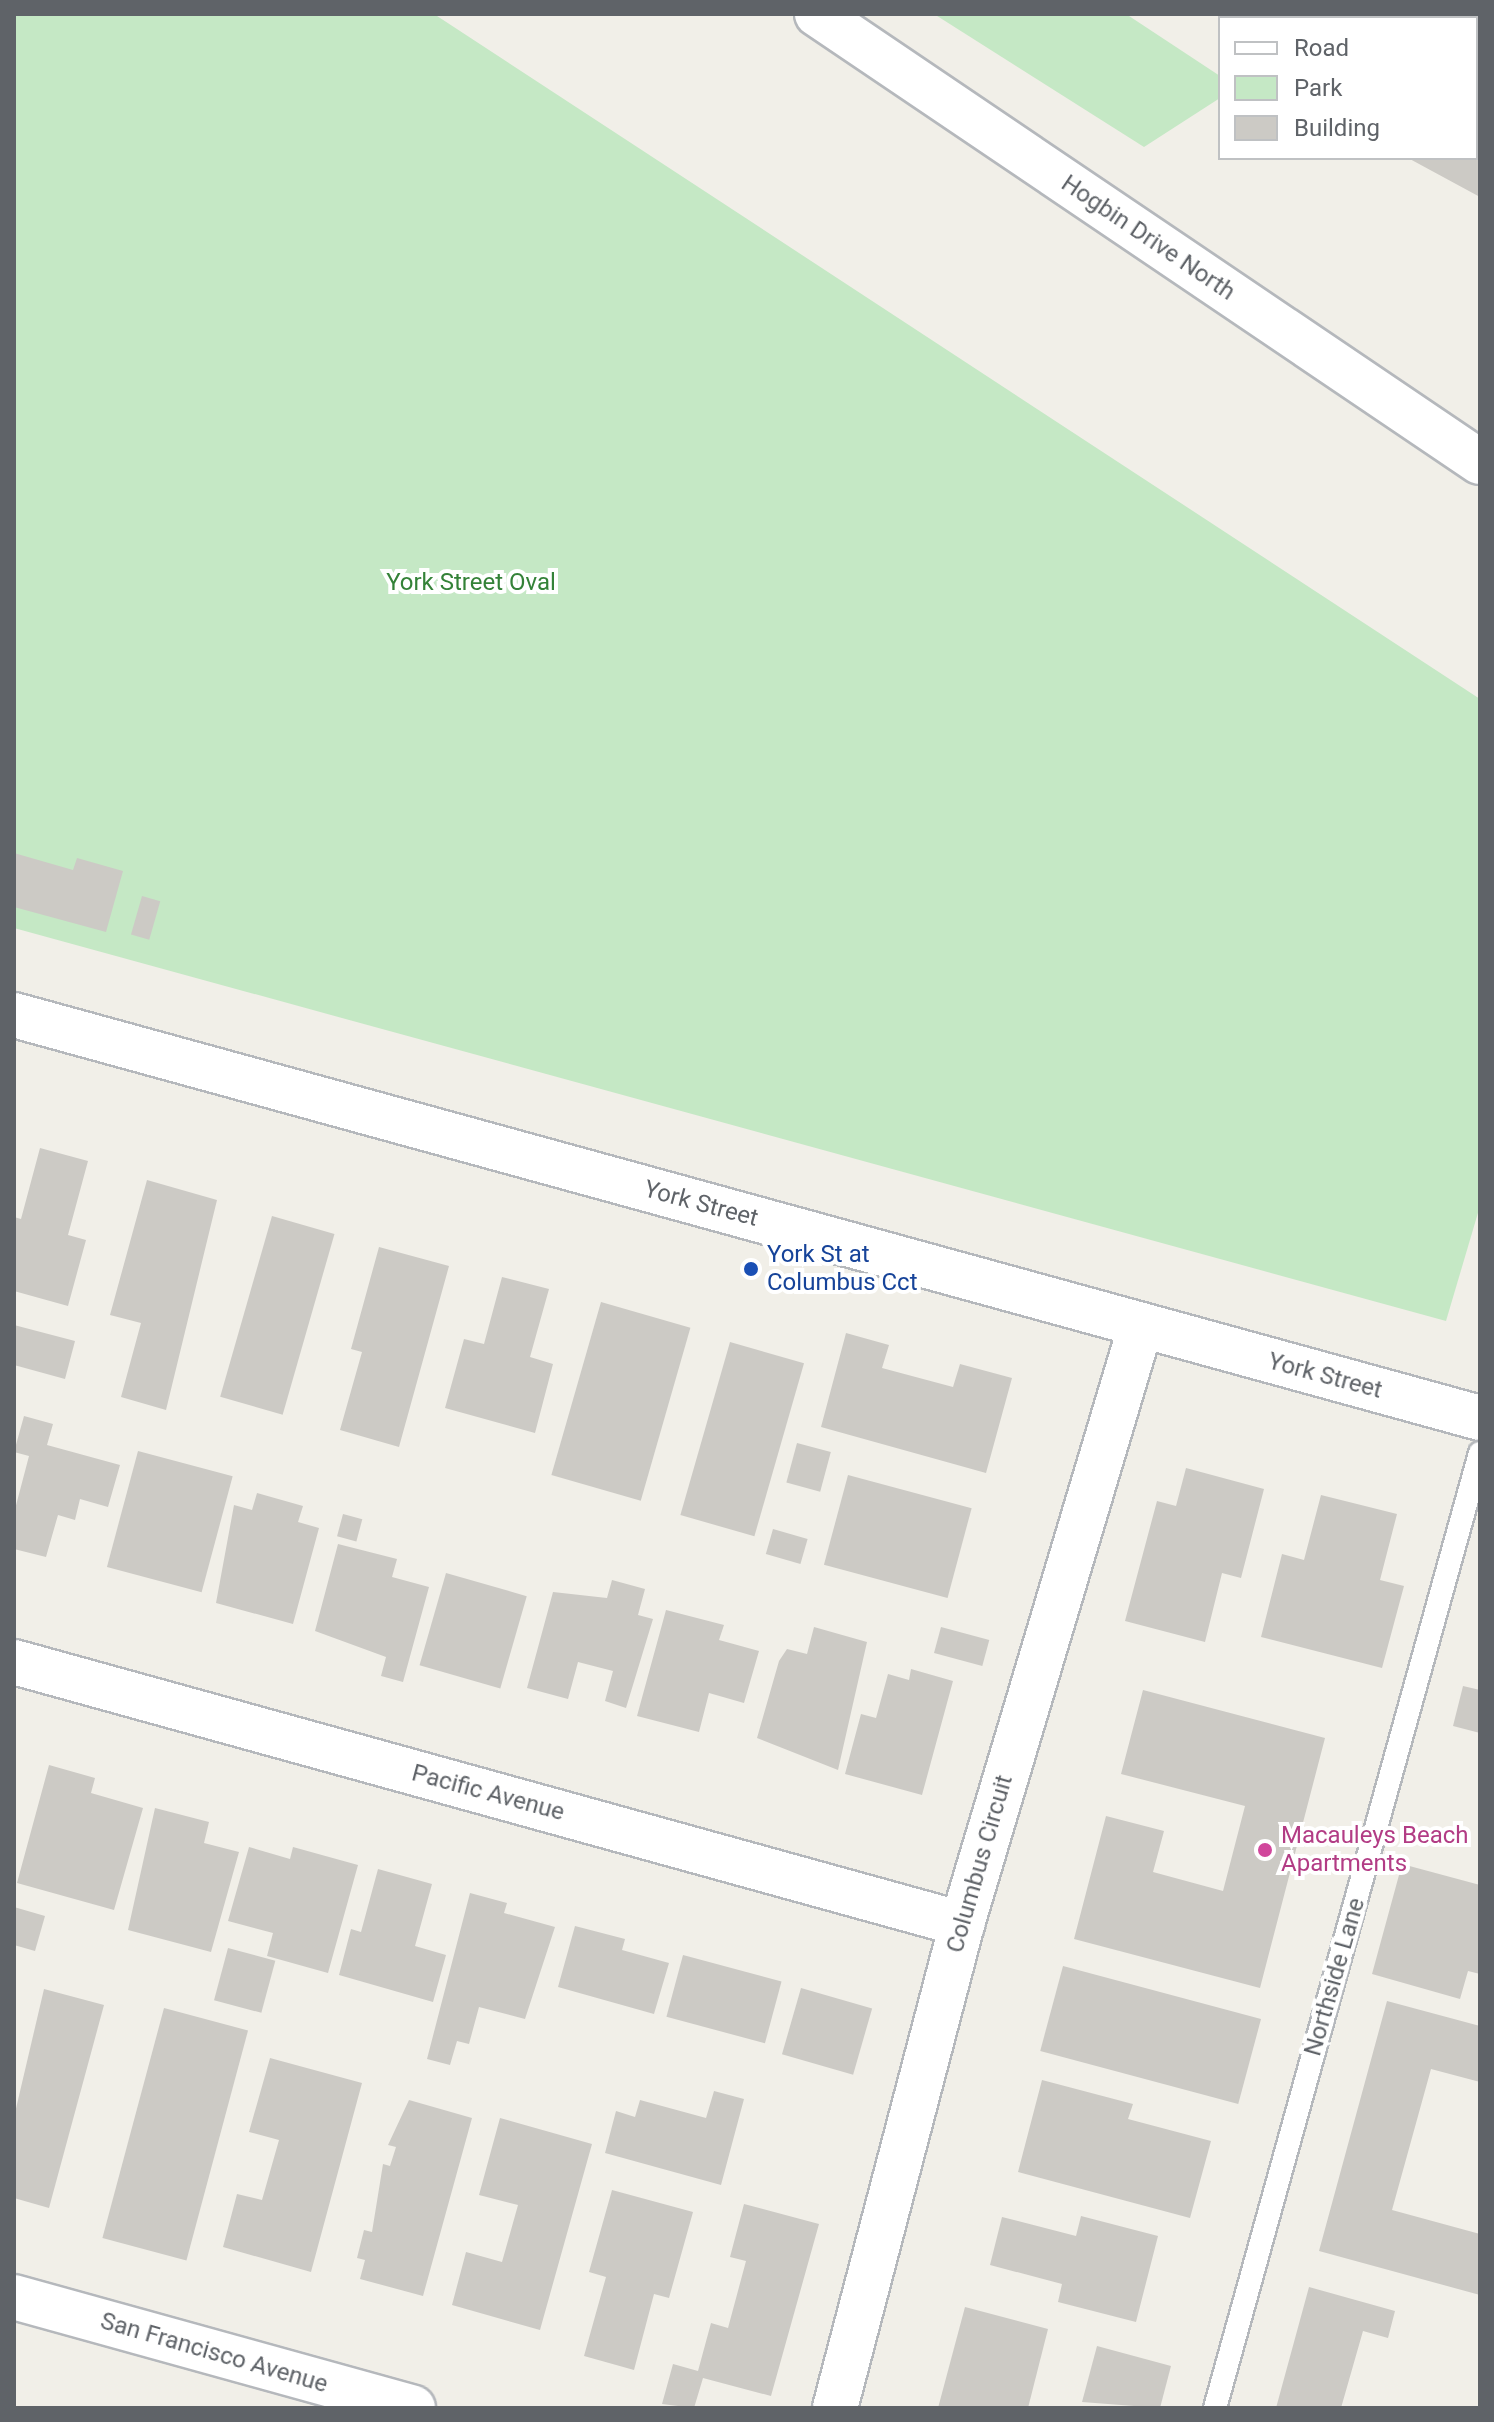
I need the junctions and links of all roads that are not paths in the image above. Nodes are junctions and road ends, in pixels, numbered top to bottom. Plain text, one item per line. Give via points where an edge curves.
1 (817, 14) edge
2 (1480, 462) edge
3 (14, 1015) edge
4 (1141, 1325) junction
5 (1480, 1418) edge
6 (1480, 1453) edge
7 (14, 1662) edge
8 (962, 1924) junction
9 (14, 2297) edge
10 (413, 2408) edge
11 (835, 2408) edge
12 (1215, 2408) edge

1 - 2 street, Hogbin Drive North
3 - 4 street, York Street
4 - 5 street, York Street
4 - 8 street, Columbus Circuit
6 - 12 lane, Northside Lane
7 - 8 street, Pacific Avenue
8 - 11 street, Columbus Circuit
9 - 10 street, San Francisco Avenue

